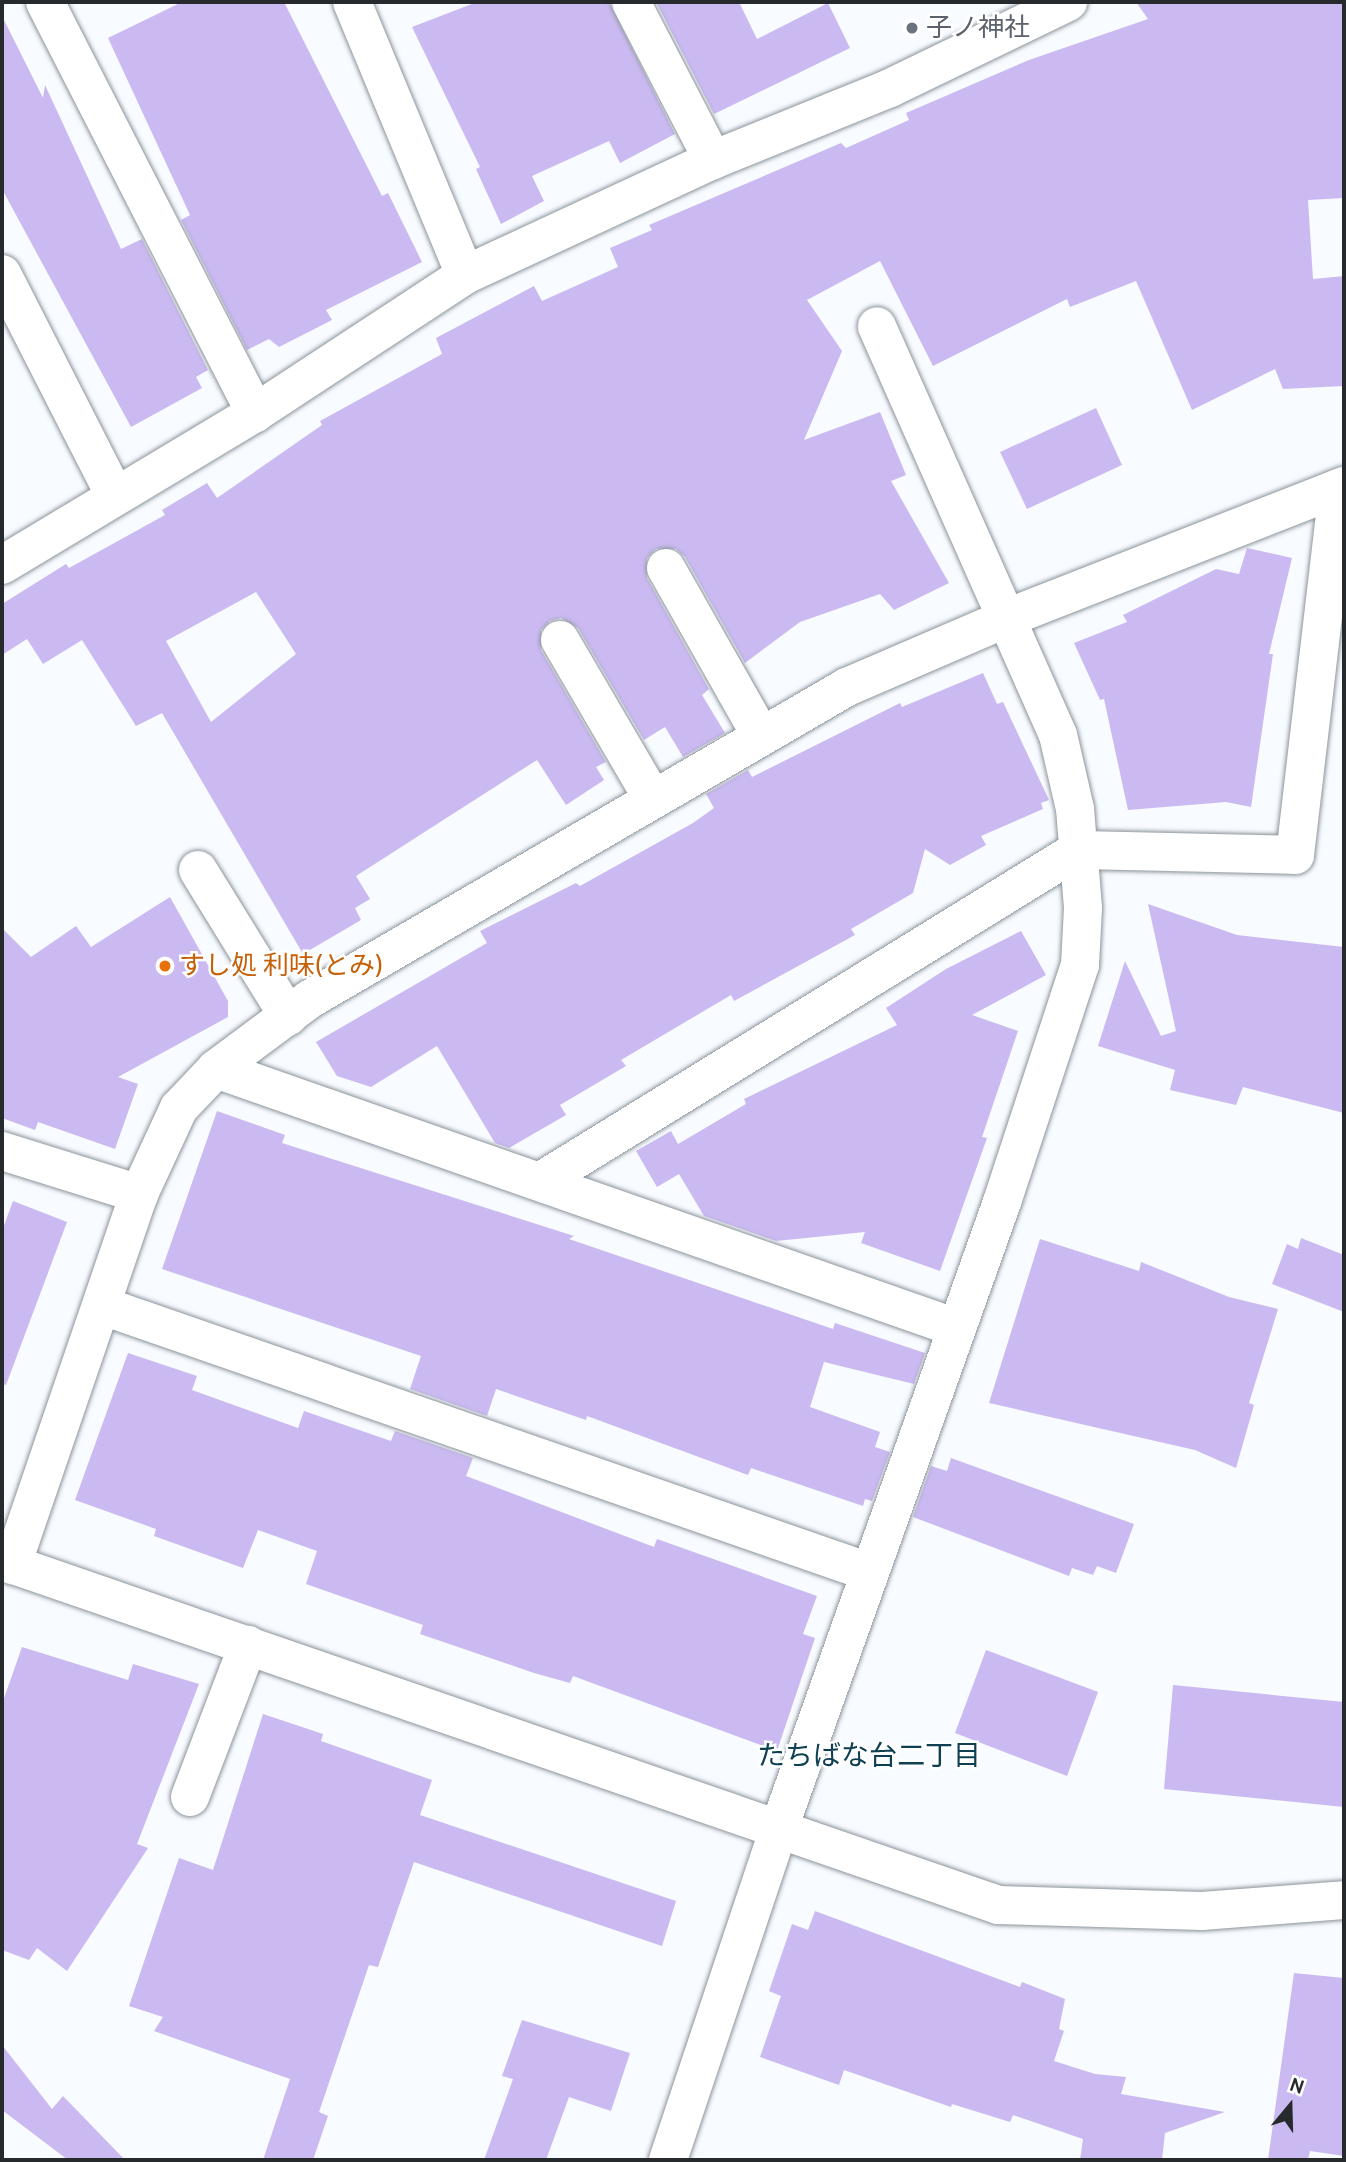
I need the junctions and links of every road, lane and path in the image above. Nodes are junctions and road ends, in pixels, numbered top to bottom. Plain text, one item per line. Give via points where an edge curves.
1 (45, 2) edge
2 (352, 2) edge
3 (631, 2) edge
4 (1068, 2) edge
5 (713, 160) junction
6 (2, 274) edge
7 (465, 275) junction
8 (877, 326) dead end
9 (255, 413) junction
10 (1341, 487) edge
11 (114, 494) junction
12 (2, 565) edge
13 (666, 568) dead end
14 (1007, 618) junction
15 (560, 640) dead end
16 (761, 736) junction
17 (653, 799) junction
18 (1078, 850) junction
19 (198, 870) dead end
20 (288, 1016) junction
21 (216, 1069) junction
22 (2, 1151) edge
23 (541, 1181) junction
24 (139, 1194) junction
25 (103, 1306) junction
26 (957, 1328) junction
27 (7, 1563) edge
28 (869, 1572) junction
29 (248, 1645) junction
30 (190, 1797) dead end
31 (778, 1831) junction
32 (1344, 1900) edge
33 (668, 2160) edge

1 - 9 street
2 - 7 street
3 - 5 street
4 - 5 street via 890,88
5 - 7 street
6 - 11 street
7 - 9 street
8 - 14 street
9 - 11 street
10 - 14 street
10 - 18 street via 1295,855
11 - 12 street
13 - 16 street
14 - 16 street via 847,687
14 - 18 street via 1058,735 1075,809
15 - 17 street
16 - 17 street
17 - 20 street
18 - 23 street
18 - 26 street via 1083,908 1080,965
19 - 20 street
20 - 21 street
21 - 23 street
21 - 24 street via 179,1108
22 - 24 street
23 - 26 street
24 - 25 street
25 - 27 street
25 - 28 street
26 - 28 street
27 - 29 street
28 - 31 street
29 - 30 street
29 - 31 street
31 - 32 street via 998,1905 1202,1911
31 - 33 street

